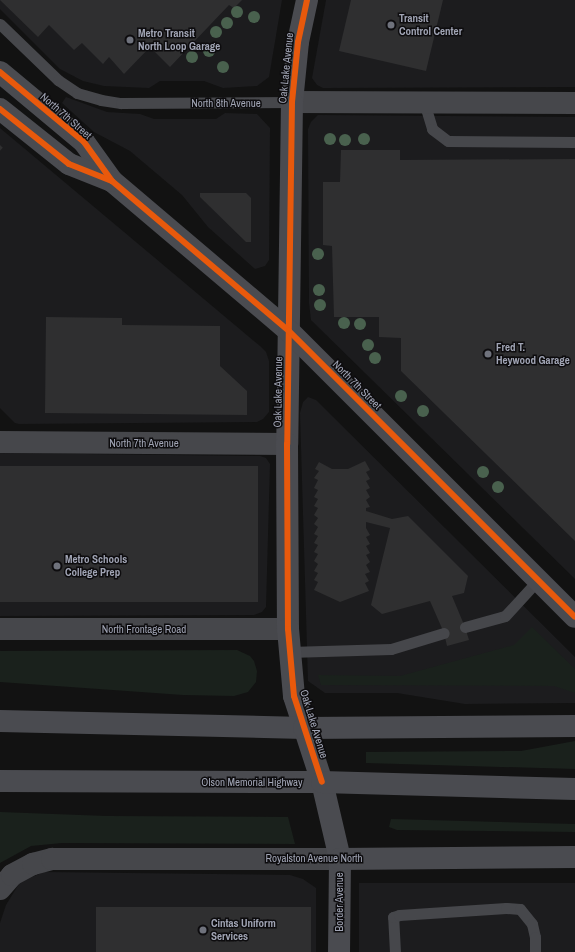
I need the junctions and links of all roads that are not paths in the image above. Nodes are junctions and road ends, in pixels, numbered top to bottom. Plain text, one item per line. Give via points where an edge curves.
1 (307, 0) edge
2 (0, 24) edge
3 (0, 72) edge
4 (292, 102) junction
5 (424, 102) junction
6 (575, 103) edge
7 (0, 109) edge
8 (575, 142) edge
9 (112, 181) junction
10 (289, 331) junction
11 (0, 442) edge
12 (287, 444) junction
13 (538, 580) junction
14 (575, 617) edge
15 (465, 627) dead end
16 (0, 629) edge
17 (288, 629) junction
18 (444, 633) dead end
19 (289, 652) junction
20 (0, 721) edge
21 (575, 726) edge
22 (304, 728) junction
23 (0, 781) edge
24 (322, 782) junction
25 (575, 789) edge
26 (575, 857) edge
27 (340, 859) junction
28 (0, 889) edge
29 (339, 952) edge
30 (395, 952) edge
31 (535, 952) edge

1 - 4 main road, Oak Lake Avenue via 298,42
2 - 4 lane, North 8th Avenue via 58,80 77,93 101,100 121,103
3 - 9 main road, North 7th Street via 84,142
4 - 5 street, North 8th Avenue
4 - 10 main road, Oak Lake Avenue
5 - 6 street, North 8th Avenue
5 - 8 lane via 432,129 448,141
7 - 9 main road, North 7th Street via 69,164
9 - 10 main road, North 7th Street
10 - 12 main road, Oak Lake Avenue
10 - 13 main road, North 7th Street
11 - 12 street, North 7th Avenue
12 - 17 main road, Oak Lake Avenue
13 - 14 main road, North 7th Street
13 - 15 lane via 505,616
16 - 17 street, North Frontage Road
17 - 19 main road, Oak Lake Avenue
18 - 19 lane via 391,649
19 - 22 main road, Oak Lake Avenue via 294,696
20 - 22 main road
21 - 22 main road
22 - 24 main road, Oak Lake Avenue
23 - 24 main road, Olson Memorial Highway
24 - 25 main road, Olson Memorial Highway
24 - 27 main road, Border Avenue
26 - 27 main road, Royalston Avenue North
27 - 28 street, Royalston Avenue North via 52,859 33,864 12,875
27 - 29 main road, Border Avenue
30 - 31 lane via 393,918 399,915 506,908 520,909 532,924

